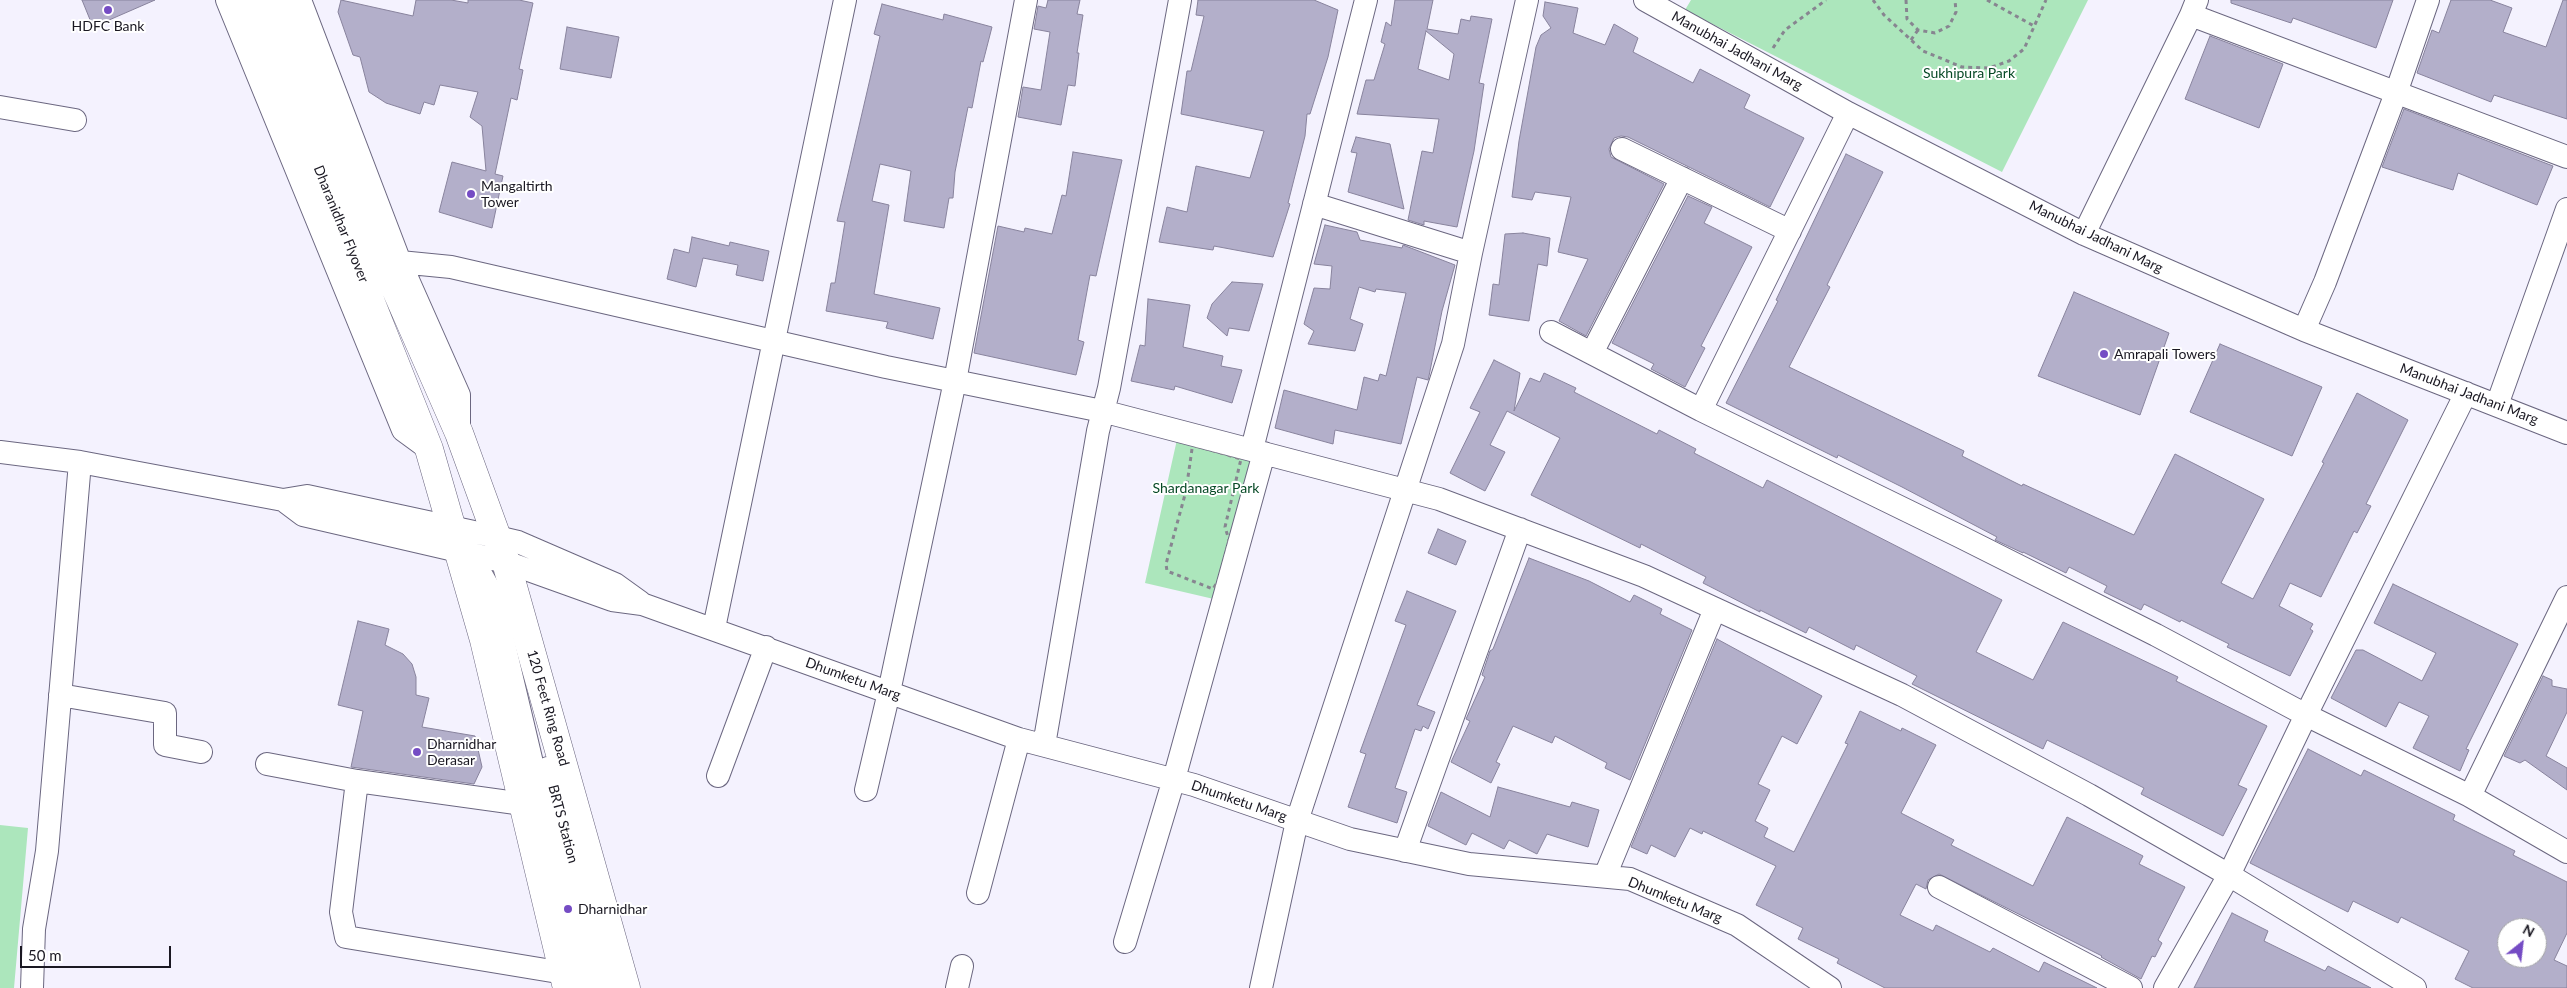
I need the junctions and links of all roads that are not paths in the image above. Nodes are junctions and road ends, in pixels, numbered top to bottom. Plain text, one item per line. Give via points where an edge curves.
1 (227, 0) edge
2 (251, 0) edge
3 (279, 0) edge
4 (300, 0) edge
5 (845, 0) edge
6 (1026, 0) edge
7 (1180, 0) edge
8 (1366, 0) edge
9 (1527, 0) edge
10 (1645, 0) edge
11 (2428, 0) edge
12 (2194, 7) edge
13 (2396, 93) junction
14 (0, 107) edge
15 (1848, 113) junction
16 (75, 120) dead end
17 (1622, 149) dead end
18 (2567, 157) edge
19 (1682, 178) junction
20 (1314, 204) junction
21 (2567, 209) edge
22 (1790, 231) junction
23 (2084, 234) junction
24 (1470, 253) junction
25 (400, 262) junction
26 (2304, 330) junction
27 (1551, 332) dead end
28 (776, 341) junction
29 (1592, 353) junction
30 (955, 381) junction
31 (2466, 393) junction
32 (2498, 405) junction
33 (1702, 410) junction
34 (1102, 411) junction
35 (459, 433) junction
36 (2567, 433) edge
37 (429, 449) junction
38 (0, 452) edge
39 (1252, 454) junction
40 (80, 462) junction
41 (1406, 490) junction
42 (1520, 529) junction
43 (458, 536) junction
44 (500, 553) junction
45 (2567, 597) edge
46 (1715, 609) junction
47 (714, 628) junction
48 (509, 638) junction
49 (766, 647) junction
50 (890, 692) junction
51 (60, 694) junction
52 (2306, 715) junction
53 (1019, 739) junction
54 (1044, 745) junction
55 (201, 752) dead end
56 (267, 764) dead end
57 (718, 776) dead end
58 (1174, 779) junction
59 (357, 781) junction
60 (866, 790) dead end
61 (2470, 796) junction
62 (523, 804) junction
63 (1297, 821) junction
64 (1405, 851) junction
65 (2567, 852) edge
66 (2229, 875) junction
67 (1605, 876) junction
68 (1939, 887) dead end
69 (978, 893) dead end
70 (1125, 942) dead end
71 (962, 966) dead end
72 (572, 983) edge
73 (32, 988) edge
74 (606, 988) edge
75 (626, 988) edge
76 (957, 988) edge
77 (1261, 988) edge
78 (1830, 988) edge
79 (2131, 988) edge
80 (2165, 988) edge
81 (2415, 988) edge

1 - 37 street via 404,430
2 - 37 main road, Dharanidhar Flyover
3 - 35 main road, Dharanidhar Flyover via 372,235
4 - 25 street
5 - 28 street
6 - 30 street
7 - 34 street via 1109,388
8 - 20 street
9 - 24 street
10 - 15 street, Manubhai Jadhani Marg
11 - 13 street
12 - 13 street
12 - 23 street
13 - 18 street
13 - 26 street
14 - 16 street
15 - 22 street
15 - 23 street, Manubhai Jadhani Marg
17 - 19 street
19 - 22 street
19 - 29 street
20 - 24 street
20 - 39 street
21 - 32 street
22 - 33 street
23 - 26 street, Manubhai Jadhani Marg
24 - 41 street via 1453,344
25 - 28 street via 451,267
25 - 35 street via 459,395
26 - 31 street, Manubhai Jadhani Marg
27 - 29 street
28 - 30 street
28 - 47 street
29 - 33 street
30 - 34 street
30 - 50 street
31 - 32 street, Manubhai Jadhani Marg
31 - 52 street
32 - 36 street, Manubhai Jadhani Marg
33 - 52 street via 2129,622
34 - 39 street
34 - 54 street
35 - 44 main road, 120 Feet Ring Road
37 - 43 main road
38 - 40 street
39 - 41 street
39 - 58 street
40 - 43 street via 283,500 303,515
40 - 51 street
41 - 42 street
41 - 63 street
42 - 46 street via 1644,576
42 - 64 street
43 - 44 street
43 - 44 street
43 - 48 street via 490,590
43 - 62 main road
44 - 47 street, Dhumketu Marg via 518,542 615,584 642,604
44 - 48 street via 497,576
44 - 75 main road, 120 Feet Ring Road
45 - 61 street
46 - 66 street via 1902,695 2089,795
46 - 67 street
47 - 49 street, Dhumketu Marg
48 - 72 street, BRTS Station
48 - 74 street, BRTS Station
49 - 50 street, Dhumketu Marg
49 - 57 street
50 - 53 street, Dhumketu Marg
50 - 60 street
51 - 55 street via 165,713 165,745
51 - 73 street via 47,852 34,929
52 - 61 street
52 - 66 street
53 - 54 street, Dhumketu Marg
53 - 69 street
54 - 58 street, Dhumketu Marg
56 - 59 street
58 - 63 street, Dhumketu Marg
58 - 70 street
59 - 62 street
59 - 72 street via 341,912 346,937
61 - 65 street
62 - 72 main road
63 - 64 street, Dhumketu Marg via 1350,840
63 - 77 street
64 - 67 street, Dhumketu Marg via 1469,864
66 - 80 street
66 - 81 street
67 - 78 street, Dhumketu Marg via 1630,879 1737,925
68 - 79 street
71 - 76 street

